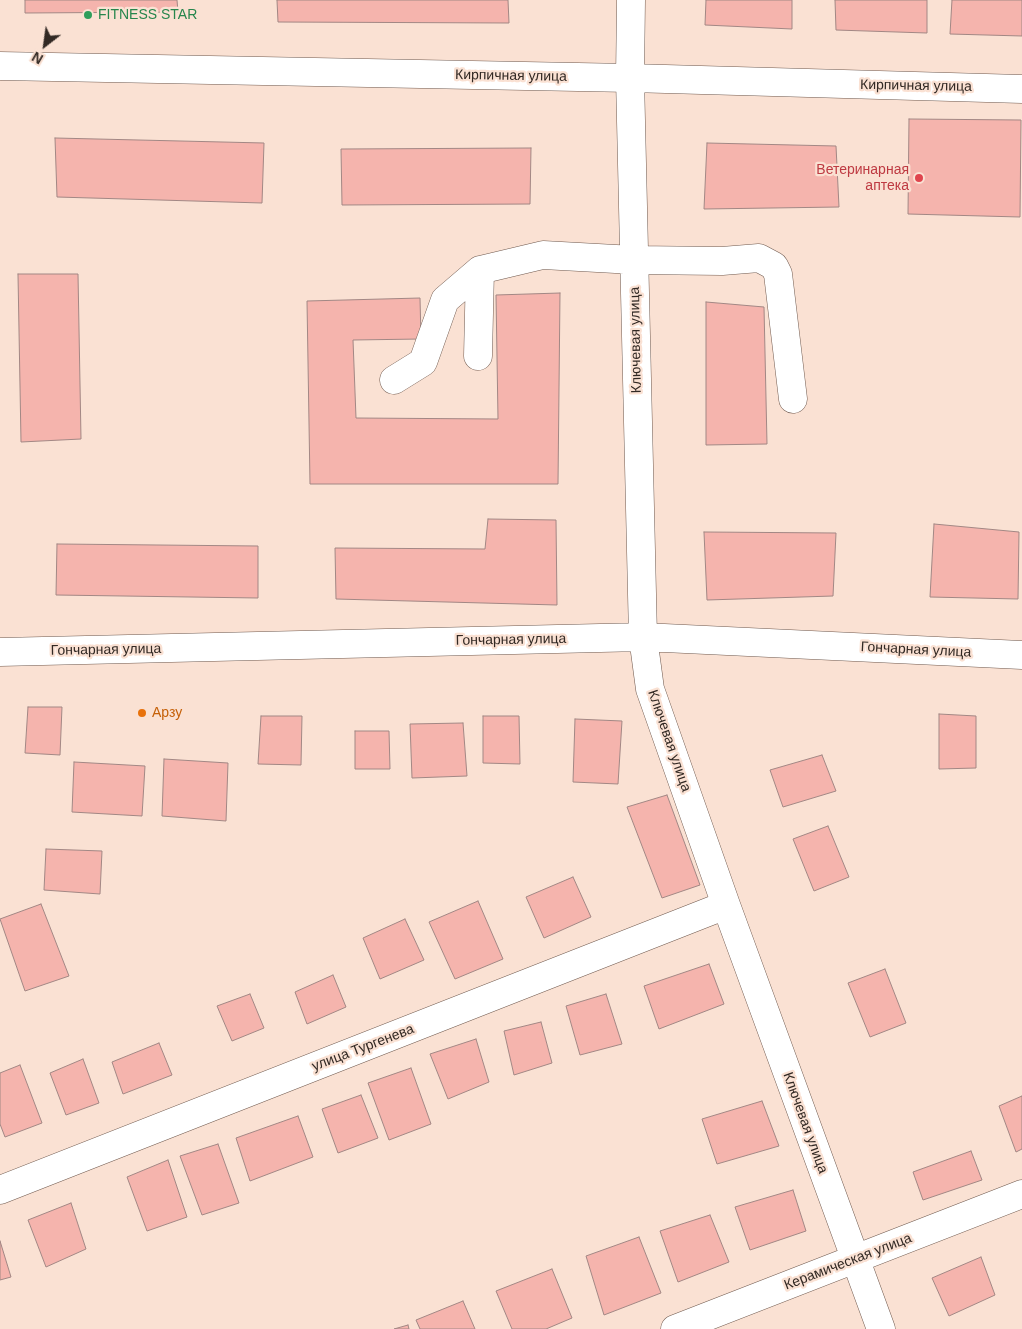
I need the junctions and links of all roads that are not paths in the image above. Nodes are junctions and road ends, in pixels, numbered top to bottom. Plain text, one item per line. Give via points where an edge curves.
1 (631, 0) edge
2 (0, 66) edge
3 (630, 78) junction
4 (1022, 89) edge
5 (634, 260) junction
6 (480, 270) junction
7 (478, 356) dead end
8 (394, 380) dead end
9 (793, 400) dead end
10 (643, 637) junction
11 (0, 652) edge
12 (1022, 655) edge
13 (726, 906) junction
14 (0, 1190) edge
15 (1022, 1194) edge
16 (855, 1259) junction
17 (874, 1327) edge
18 (675, 1329) edge

1 - 3 street, Ключевая улица
2 - 3 street, Кирпичная улица
3 - 4 street, Кирпичная улица
3 - 5 street, Ключевая улица
5 - 6 street via 543,255
5 - 9 street via 759,258 774,266 778,274
5 - 10 street, Ключевая улица
6 - 7 street
6 - 8 street via 445,300 423,362
10 - 11 street, Гончарная улица
10 - 12 street, Гончарная улица
10 - 13 street, Ключевая улица via 650,689
13 - 14 street, улица Тургенева
13 - 16 street, Ключевая улица
15 - 16 street, Керамическая улица
16 - 17 street, Ключевая улица
16 - 18 street, Керамическая улица

